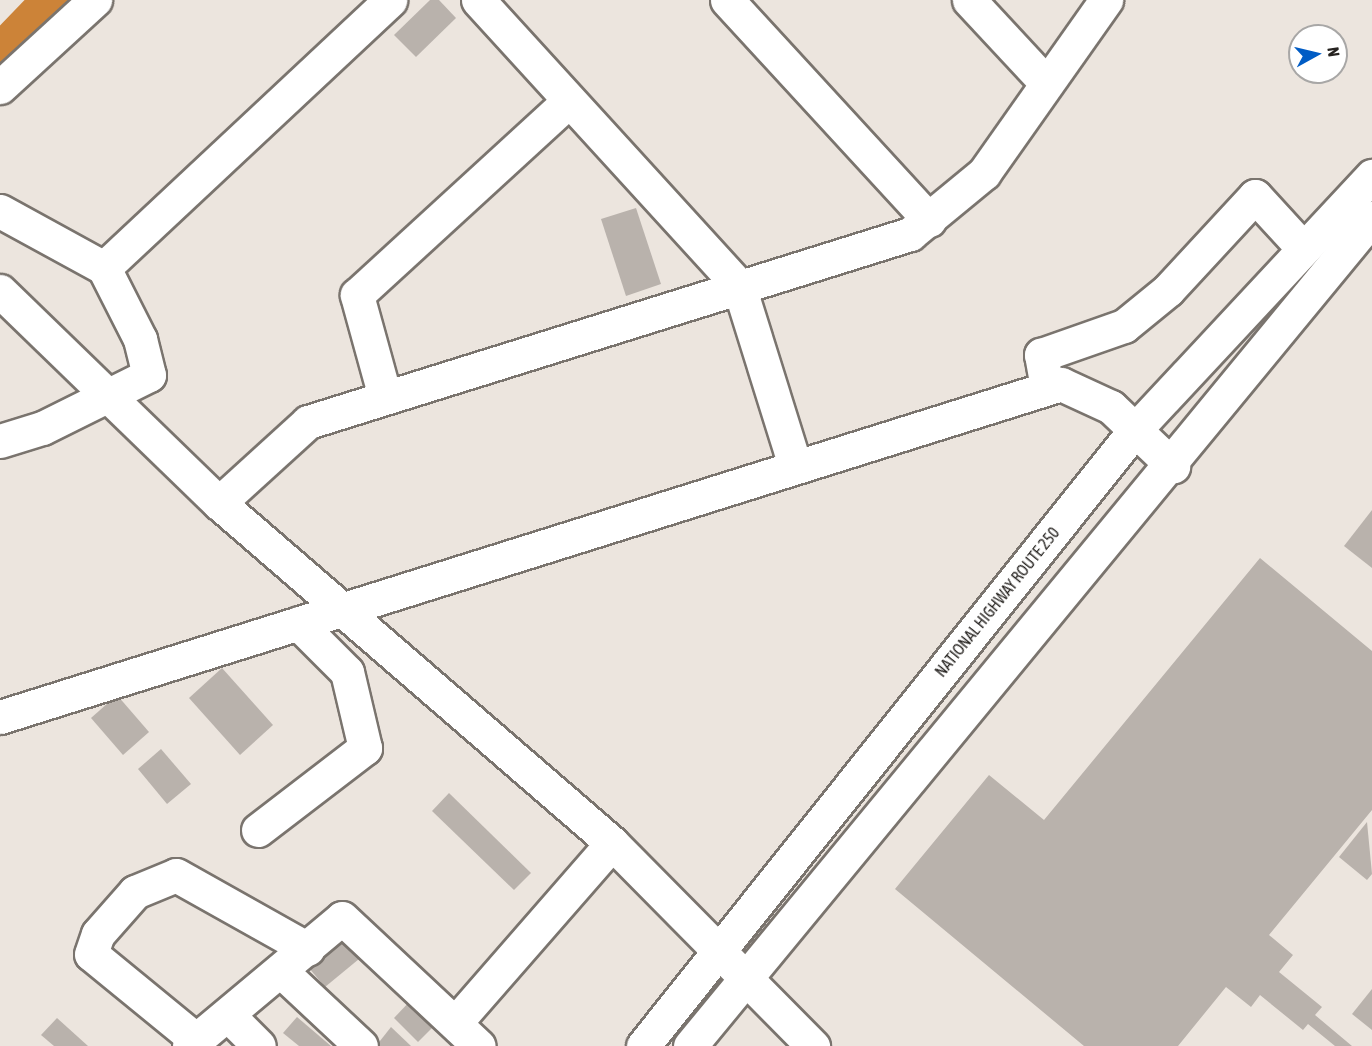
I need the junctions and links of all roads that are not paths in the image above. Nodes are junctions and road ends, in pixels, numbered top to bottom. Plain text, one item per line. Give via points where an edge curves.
1 (95, 0) edge
2 (390, 0) edge
3 (478, 0) edge
4 (727, 0) edge
5 (969, 0) edge
6 (1106, 0) edge
7 (1046, 83) junction
8 (0, 87) edge
9 (569, 101) junction
10 (1372, 177) edge
11 (0, 211) edge
12 (1372, 218) edge
13 (929, 220) junction
14 (1301, 246) junction
15 (104, 268) junction
16 (739, 286) junction
17 (0, 291) edge
18 (1047, 388) junction
19 (108, 391) junction
20 (385, 397) junction
21 (1134, 431) junction
22 (0, 441) edge
23 (795, 466) junction
24 (1173, 466) junction
25 (219, 503) junction
26 (339, 610) junction
27 (298, 623) junction
28 (0, 717) edge
29 (258, 830) dead end
30 (612, 843) junction
31 (308, 949) junction
32 (720, 951) junction
33 (282, 972) junction
34 (745, 980) junction
35 (229, 1016) junction
36 (456, 1022) junction
37 (192, 1043) edge
38 (259, 1046) edge
39 (361, 1046) edge
40 (479, 1046) edge
41 (643, 1046) edge
42 (690, 1046) edge
43 (813, 1046) edge

1 - 8 main road
2 - 15 main road
3 - 9 main road
4 - 13 main road
5 - 7 main road
6 - 7 main road
7 - 13 main road via 984,173
9 - 16 main road
9 - 20 main road via 357,295
10 - 14 main road, NATIONAL HIGHWAY ROUTE 250
11 - 15 main road
12 - 24 main road
13 - 16 main road via 910,234
14 - 18 main road via 1254,196 1168,291 1124,327 1041,355
14 - 21 main road, NATIONAL HIGHWAY ROUTE 250
15 - 19 main road via 140,339 149,375
16 - 20 main road
16 - 23 main road
17 - 19 main road
18 - 21 main road via 1061,384 1111,407
18 - 23 main road
19 - 22 main road via 42,428
19 - 25 main road
20 - 25 main road via 308,422
21 - 24 main road
21 - 32 main road, NATIONAL HIGHWAY ROUTE 250
23 - 26 main road
24 - 34 main road
25 - 26 main road
26 - 27 main road
26 - 30 main road
27 - 28 main road
27 - 29 main road via 347,672 365,748
30 - 32 main road
30 - 36 main road
31 - 33 main road
31 - 36 main road via 342,918
31 - 37 main road via 176,875 135,892 98,934 91,954
32 - 34 main road
32 - 41 main road, NATIONAL HIGHWAY ROUTE 250
33 - 35 main road
33 - 39 main road
34 - 42 main road
34 - 43 main road
35 - 37 main road
35 - 38 main road
36 - 40 main road

